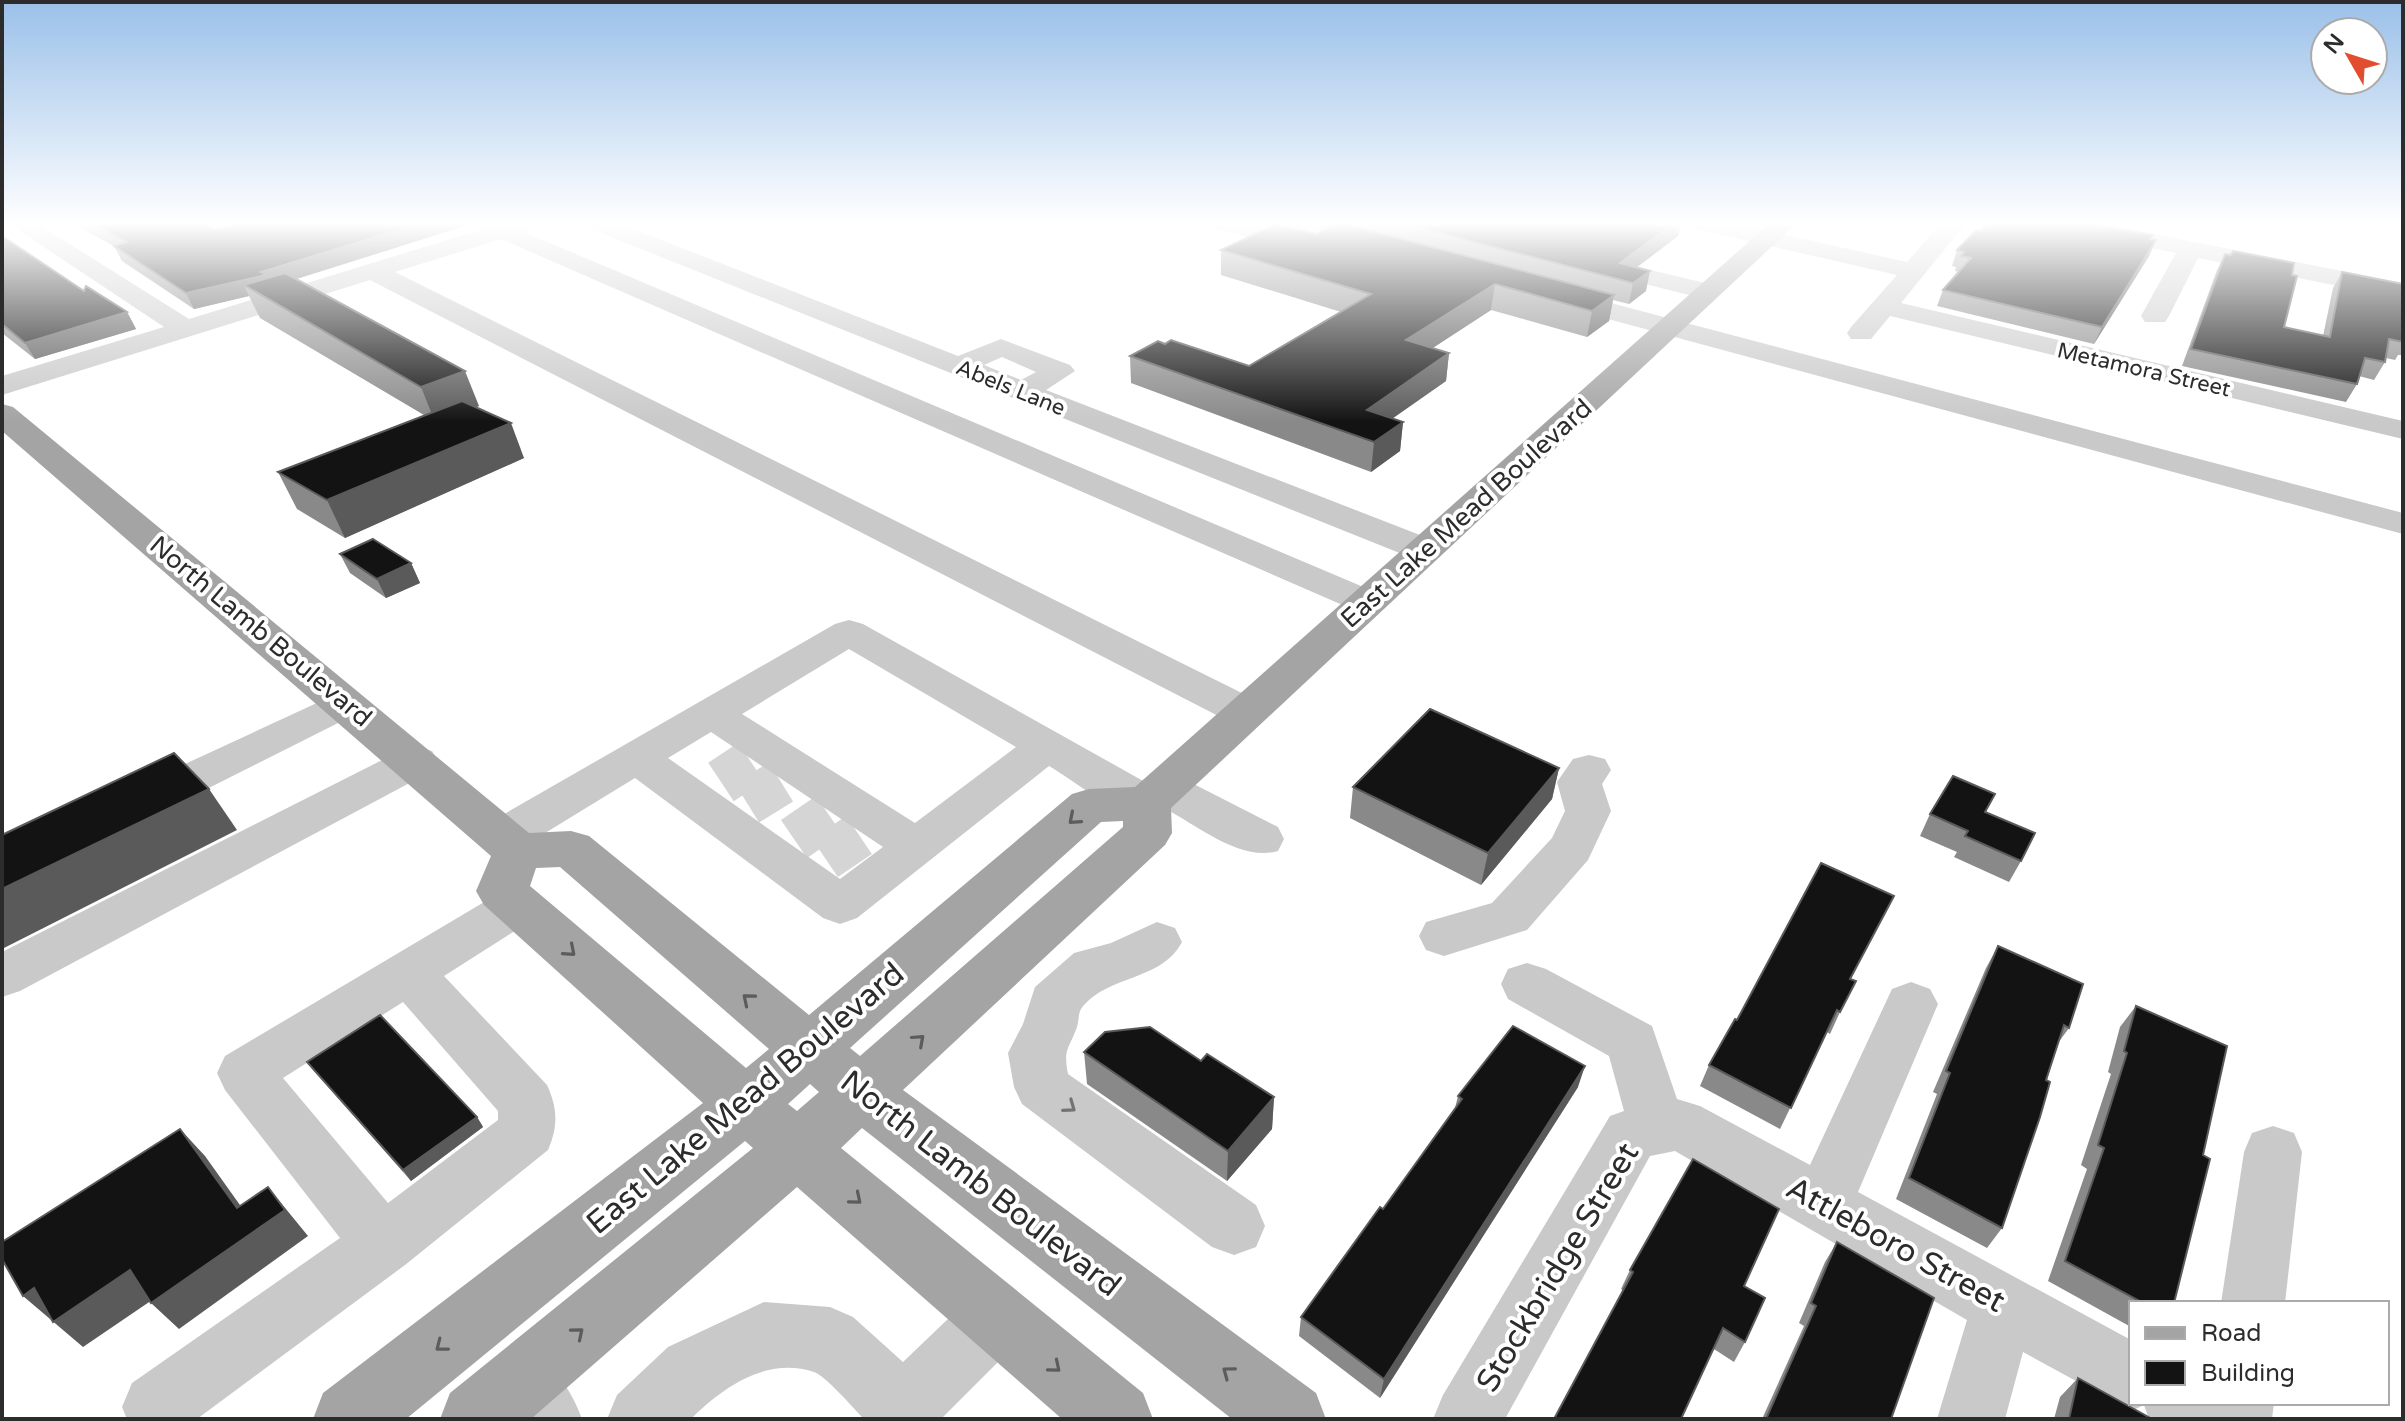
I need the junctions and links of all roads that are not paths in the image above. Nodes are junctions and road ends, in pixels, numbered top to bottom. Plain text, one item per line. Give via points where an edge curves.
1 (123, 289) edge
2 (318, 289) edge
3 (408, 289) edge
4 (657, 289) edge
5 (765, 289) edge
6 (1698, 289) edge
7 (1712, 289) edge
8 (1899, 289) edge
9 (2169, 289) edge
10 (1539, 292) edge
11 (1709, 292) junction
12 (1885, 307) junction
13 (2155, 316) dead end
14 (1670, 327) junction
15 (187, 330) junction
16 (1861, 333) dead end
17 (959, 366) junction
18 (2, 386) edge
19 (1034, 396) junction
20 (2, 414) edge
21 (1155, 415) dead end
22 (2403, 430) edge
23 (2403, 524) edge
24 (1425, 550) junction
25 (1367, 602) junction
26 (345, 703) junction
27 (1245, 712) junction
28 (714, 715) junction
29 (1047, 746) junction
30 (638, 758) junction
31 (416, 761) junction
32 (1589, 770) dead end
33 (1156, 796) junction
34 (786, 810) junction
35 (114, 816) edge
36 (1261, 839) dead end
37 (918, 847) junction
38 (513, 864) junction
39 (1444, 936) dead end
40 (1139, 952) dead end
41 (408, 973) junction
42 (2, 976) edge
43 (1527, 984) dead end
44 (1911, 1004) dead end
45 (808, 1049) junction
46 (861, 1092) junction
47 (746, 1104) junction
48 (1657, 1128) junction
49 (797, 1149) junction
50 (2273, 1152) dead end
51 (1823, 1203) junction
52 (1234, 1226) dead end
53 (383, 1244) junction
54 (2253, 1301) edge
55 (2004, 1305) junction
56 (996, 1318) junction
57 (2129, 1376) edge
58 (2181, 1405) edge
59 (514, 1407) edge
60 (886, 1414) edge
61 (163, 1419) edge
62 (349, 1419) edge
63 (641, 1419) edge
64 (1117, 1419) edge
65 (1290, 1419) edge
66 (1467, 1419) edge
67 (1971, 1419) edge
68 (2206, 1419) edge

1 - 15 street
2 - 15 street
3 - 27 street
4 - 25 street
5 - 17 street, Abels Lane
6 - 11 street
7 - 11 main road, East Lake Mead Boulevard
8 - 12 street
9 - 13 street
10 - 14 street
11 - 14 main road, East Lake Mead Boulevard
12 - 16 street
12 - 22 street, Metamora Street
14 - 23 street
14 - 24 main road, East Lake Mead Boulevard
15 - 18 street
17 - 19 street, Abels Lane
17 - 19 street via 1001,347 1060,371
19 - 21 street via 1079,386
19 - 24 street, Abels Lane
20 - 26 main road, North Lamb Boulevard
24 - 25 main road, East Lake Mead Boulevard
25 - 27 main road, East Lake Mead Boulevard
26 - 31 main road, North Lamb Boulevard
26 - 35 street
27 - 33 main road, East Lake Mead Boulevard
28 - 29 street via 849,632
28 - 30 street
28 - 34 street
29 - 33 street
29 - 37 street
30 - 34 street
30 - 38 street
31 - 38 main road, North Lamb Boulevard
31 - 42 street
32 - 39 street via 1579,782 1588,811 1571,848 1509,917
33 - 36 street
33 -> 45 main road, East Lake Mead Boulevard via 1089,806
46 -> 33 main road via 1148,833
34 - 37 street
34 - 37 street via 840,905
38 - 41 street
45 -> 38 main road, North Lamb Boulevard via 571,849
38 -> 47 main road, North Lamb Boulevard
40 -> 52 street via 1092,967 1054,1002 1050,1026 1036,1053 1042,1087
41 - 53 street via 527,1103 527,1132
41 - 53 street via 245,1073
43 - 48 street via 1633,1042
44 - 51 street
45 - 46 main road, North Lamb Boulevard
45 - 47 main road, East Lake Mead Boulevard
46 - 49 main road
65 -> 46 main road, North Lamb Boulevard
47 - 49 main road, North Lamb Boulevard
47 -> 62 main road, East Lake Mead Boulevard
48 - 51 street, Attleboro Street via 1680,1124
48 - 66 street, Stockbridge Street via 1631,1134
49 -> 56 main road, North Lamb Boulevard
59 -> 49 main road
50 - 54 street
51 - 55 street, Attleboro Street
53 - 61 street via 156,1407
55 - 57 street, Attleboro Street
55 - 67 street
56 - 60 street
56 -> 64 main road, North Lamb Boulevard
58 - 68 street
60 - 63 street via 830,1340 764,1335 692,1371

